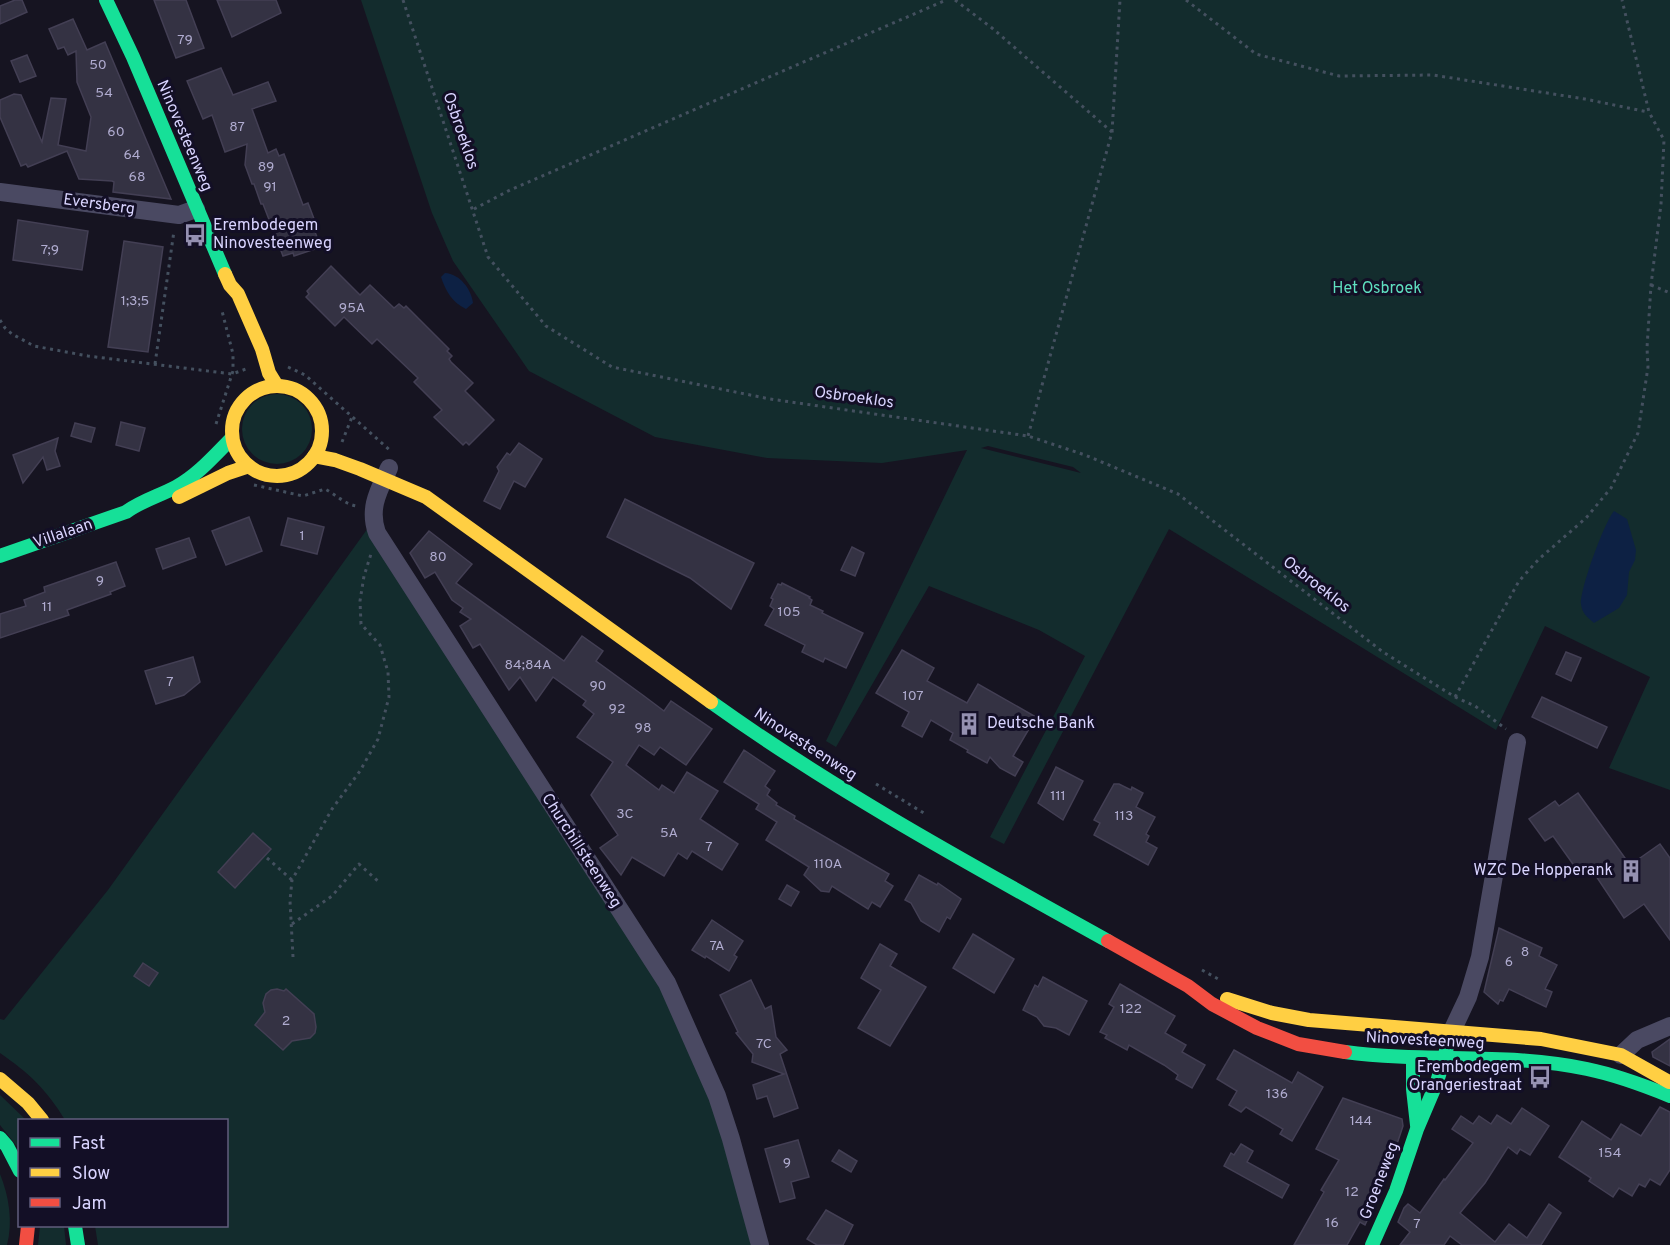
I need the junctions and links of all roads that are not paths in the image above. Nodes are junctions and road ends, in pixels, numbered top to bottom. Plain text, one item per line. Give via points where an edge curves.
1 (106, 0) edge
2 (0, 192) edge
3 (196, 209) junction
4 (230, 285) junction
5 (241, 335) dead end
6 (277, 386) junction
7 (322, 433) junction
8 (232, 438) junction
9 (336, 442) dead end
10 (314, 456) junction
11 (386, 465) junction
12 (249, 466) junction
13 (178, 492) junction
14 (0, 556) edge
15 (1517, 742) road end
16 (1188, 986) junction
17 (1670, 1026) edge
18 (1452, 1031) junction
19 (1621, 1055) junction
20 (1413, 1059) junction
21 (1443, 1060) junction
22 (0, 1079) edge
23 (1670, 1083) edge
24 (1670, 1096) edge
25 (41, 1119) edge
26 (1417, 1129) junction
27 (0, 1138) edge
28 (18, 1167) edge
29 (28, 1227) edge
30 (75, 1227) edge
31 (26, 1245) edge
32 (78, 1245) edge
33 (760, 1245) edge
34 (1372, 1245) edge

1 - 3 main road, Ninovesteenweg
2 - 3 street, Eversberg via 177,215
3 - 4 main road, Ninovesteenweg
4 - 5 main road, Ninovesteenweg via 228,297
4 - 6 main road, Ninovesteenweg via 238,294
6 - 7 main road via 291,388 314,405
6 - 8 main road via 251,388 236,413
7 - 9 main road
7 - 10 main road
8 - 12 main road via 238,454
8 - 13 main road, Villalaan
10 - 11 main road, Ninovesteenweg
10 - 12 main road via 291,473 262,473
11 - 16 main road, Ninovesteenweg via 777,748 906,828
11 - 33 street, Churchillsteenweg via 373,508 377,533 667,983 717,1096
12 - 13 main road, Villalaan
13 - 14 main road, Villalaan via 138,512 126,512
15 - 18 street via 1480,957
16 - 18 main road, Ninovesteenweg via 1245,1006 1309,1020
16 - 20 main road, Ninovesteenweg via 1200,997 1283,1039 1318,1049
17 - 19 street via 1637,1040
18 - 19 main road, Ninovesteenweg via 1541,1039
18 - 20 main road
18 - 21 main road, Groeneweg
19 - 23 main road, Ninovesteenweg
20 - 21 main road, Ninovesteenweg
20 - 26 main road, Groeneweg
21 - 24 main road, Ninovesteenweg via 1582,1067
21 - 26 main road, Groeneweg
22 - 25 main road
26 - 34 main road, Groeneweg
27 - 28 main road
29 - 31 main road
30 - 32 main road

